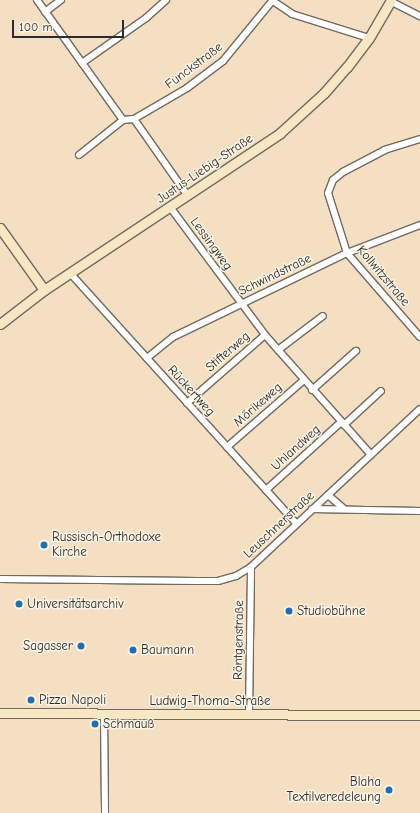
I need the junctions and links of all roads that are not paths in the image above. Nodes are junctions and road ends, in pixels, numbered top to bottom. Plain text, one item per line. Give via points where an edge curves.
1 (37, 0) edge
2 (61, 0) edge
3 (166, 0) edge
4 (273, 1) edge
5 (390, 1) edge
6 (45, 12) junction
7 (420, 16) edge
8 (369, 38) junction
9 (82, 63) junction
10 (134, 119) junction
11 (123, 120) junction
12 (420, 139) edge
13 (79, 156) dead end
14 (188, 196) junction
15 (170, 207) junction
16 (420, 225) edge
17 (0, 228) edge
18 (347, 253) junction
19 (70, 273) junction
20 (44, 290) junction
21 (242, 304) junction
22 (322, 316) dead end
23 (0, 324) edge
24 (265, 335) junction
25 (420, 337) edge
26 (278, 350) junction
27 (356, 351) dead end
28 (147, 358) junction
29 (304, 380) junction
30 (312, 390) junction
31 (381, 391) dead end
32 (187, 403) junction
33 (420, 409) edge
34 (342, 423) junction
35 (228, 447) junction
36 (370, 455) junction
37 (266, 490) junction
38 (328, 495) junction
39 (343, 508) junction
40 (312, 509) junction
41 (420, 511) edge
42 (296, 523) junction
43 (252, 567) junction
44 (0, 579) edge
45 (0, 713) edge
46 (104, 714) junction
47 (249, 714) junction
48 (420, 715) edge
49 (105, 813) edge

1 - 6 street
2 - 6 street
3 - 9 street via 146,18
4 - 8 street, Funckstraße via 292,14
4 - 10 street, Funckstraße via 223,61 187,88
5 - 7 street
5 - 8 main road, Justus-Liebig-Straße
6 - 9 street
8 - 14 main road, Justus-Liebig-Straße via 304,113 254,153
9 - 11 street
10 - 11 street
10 - 14 street
11 - 13 street
12 - 18 street, Kollwitzstraße via 385,150 343,172 330,185 330,202
14 - 15 main road, Justus-Liebig-Straße
15 - 19 main road, Justus-Liebig-Straße
15 - 21 street, Lessingweg
16 - 18 street, Schwindstraße
17 - 20 main road
18 - 21 street, Schwindstraße
18 - 25 street, Kollwitzstraße
19 - 20 main road, Justus-Liebig-Straße
19 - 28 street, Rückertweg
20 - 23 main road, Justus-Liebig-Straße
21 - 24 street, Lessingweg
21 - 28 street, Schwindstraße via 167,340
22 - 26 street
24 - 26 street, Lessingweg
24 - 32 street, Stifterweg
26 - 29 street, Lessingweg
27 - 30 street
28 - 32 street, Rückertweg
29 - 30 street, Lessingweg
29 - 35 street, Mörikeweg
30 - 34 street, Lessingweg
31 - 34 street
32 - 35 street, Rückertweg
33 - 36 street, Leuschnerstraße
34 - 36 street, Lessingweg
34 - 37 street, Uhlandweg
35 - 37 street, Rückertweg
36 - 38 street, Leuschnerstraße
37 - 42 street, Rückertweg
38 - 39 street
38 - 40 street, Leuschnerstraße
39 - 40 street
39 - 41 street
40 - 42 street, Leuschnerstraße
42 - 43 street, Leuschnerstraße
43 - 44 street, Leuschnerstraße via 236,576 218,581
43 - 47 street, Röntgenstraße
45 - 46 main road, Ludwig-Thoma-Straße
46 - 47 main road, Ludwig-Thoma-Straße
46 - 49 street
47 - 48 main road, Ludwig-Thoma-Straße

